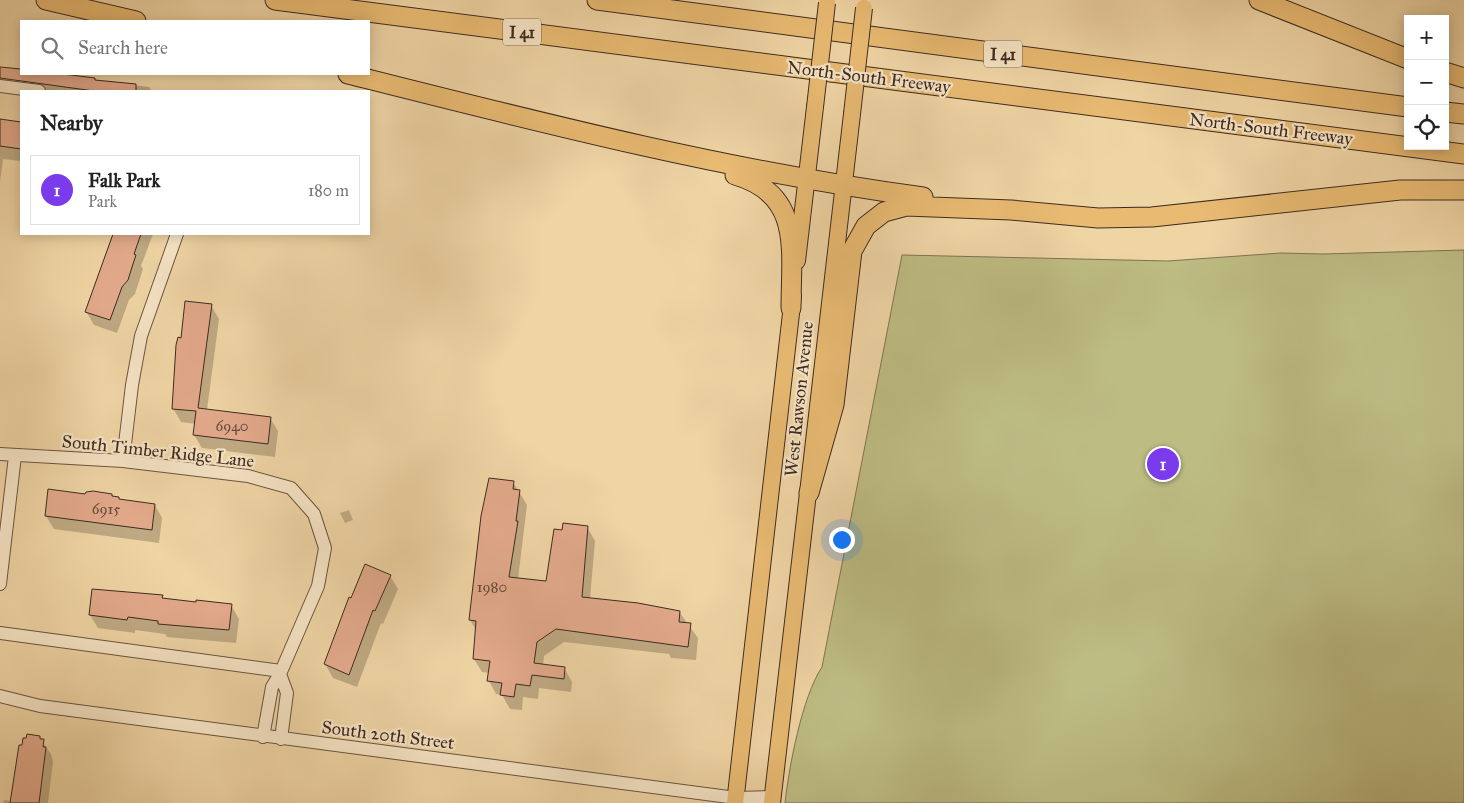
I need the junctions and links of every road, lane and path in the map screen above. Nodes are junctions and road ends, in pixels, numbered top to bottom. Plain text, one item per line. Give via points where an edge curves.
1 (46, 0) edge
2 (275, 0) edge
3 (597, 0) edge
4 (1259, 0) edge
5 (827, 2) edge
6 (865, 4) edge
7 (132, 20) edge
8 (1404, 57) edge
9 (1449, 73) edge
10 (352, 75) edge
11 (1464, 78) edge
12 (0, 86) edge
13 (31, 90) edge
14 (1404, 106) edge
15 (1449, 112) edge
16 (1464, 114) edge
17 (665, 150) junction
18 (1464, 154) edge
19 (807, 180) junction
20 (843, 186) junction
21 (1464, 190) edge
22 (1011, 210) junction
23 (177, 235) edge
24 (791, 308) junction
25 (0, 454) edge
26 (15, 456) junction
27 (123, 462) junction
28 (809, 493) junction
29 (0, 584) edge
30 (0, 633) edge
31 (281, 672) junction
32 (0, 696) edge
33 (263, 737) junction
34 (281, 739) junction
35 (735, 800) edge
36 (773, 800) edge

1 - 7 highway
2 - 18 highway, North-South Freeway / I 41
3 - 14 highway, I 41
4 - 8 highway
5 - 19 main road, West Rawson Avenue, bridge
6 - 20 main road, West Rawson Avenue, bridge
9 - 11 highway
10 - 17 highway
12 - 13 street
15 - 16 highway
17 - 19 highway
17 - 24 highway via 701,166 757,183 779,201 791,245
19 - 20 highway
19 - 24 main road, West Rawson Avenue
20 - 22 highway
20 - 28 main road, West Rawson Avenue
21 - 22 highway via 1400,190 1152,217 1098,218
22 - 28 highway via 906,206 884,212 861,233 852,252 834,405
23 - 27 street via 141,336
24 - 35 main road, West Rawson Avenue
25 - 26 street, South Timber Ridge Lane
26 - 27 street, South Timber Ridge Lane
26 - 29 street
27 - 31 street, South Timber Ridge Lane via 248,476 291,488 314,514 325,548 318,586
28 - 36 main road, West Rawson Avenue
30 - 31 street
31 - 33 street via 272,687
31 - 34 street via 287,692
32 - 33 street, South 20th Street via 40,706
33 - 34 street, South 20th Street
34 - 35 street, South 20th Street
35 - 36 street, South 20th Street

